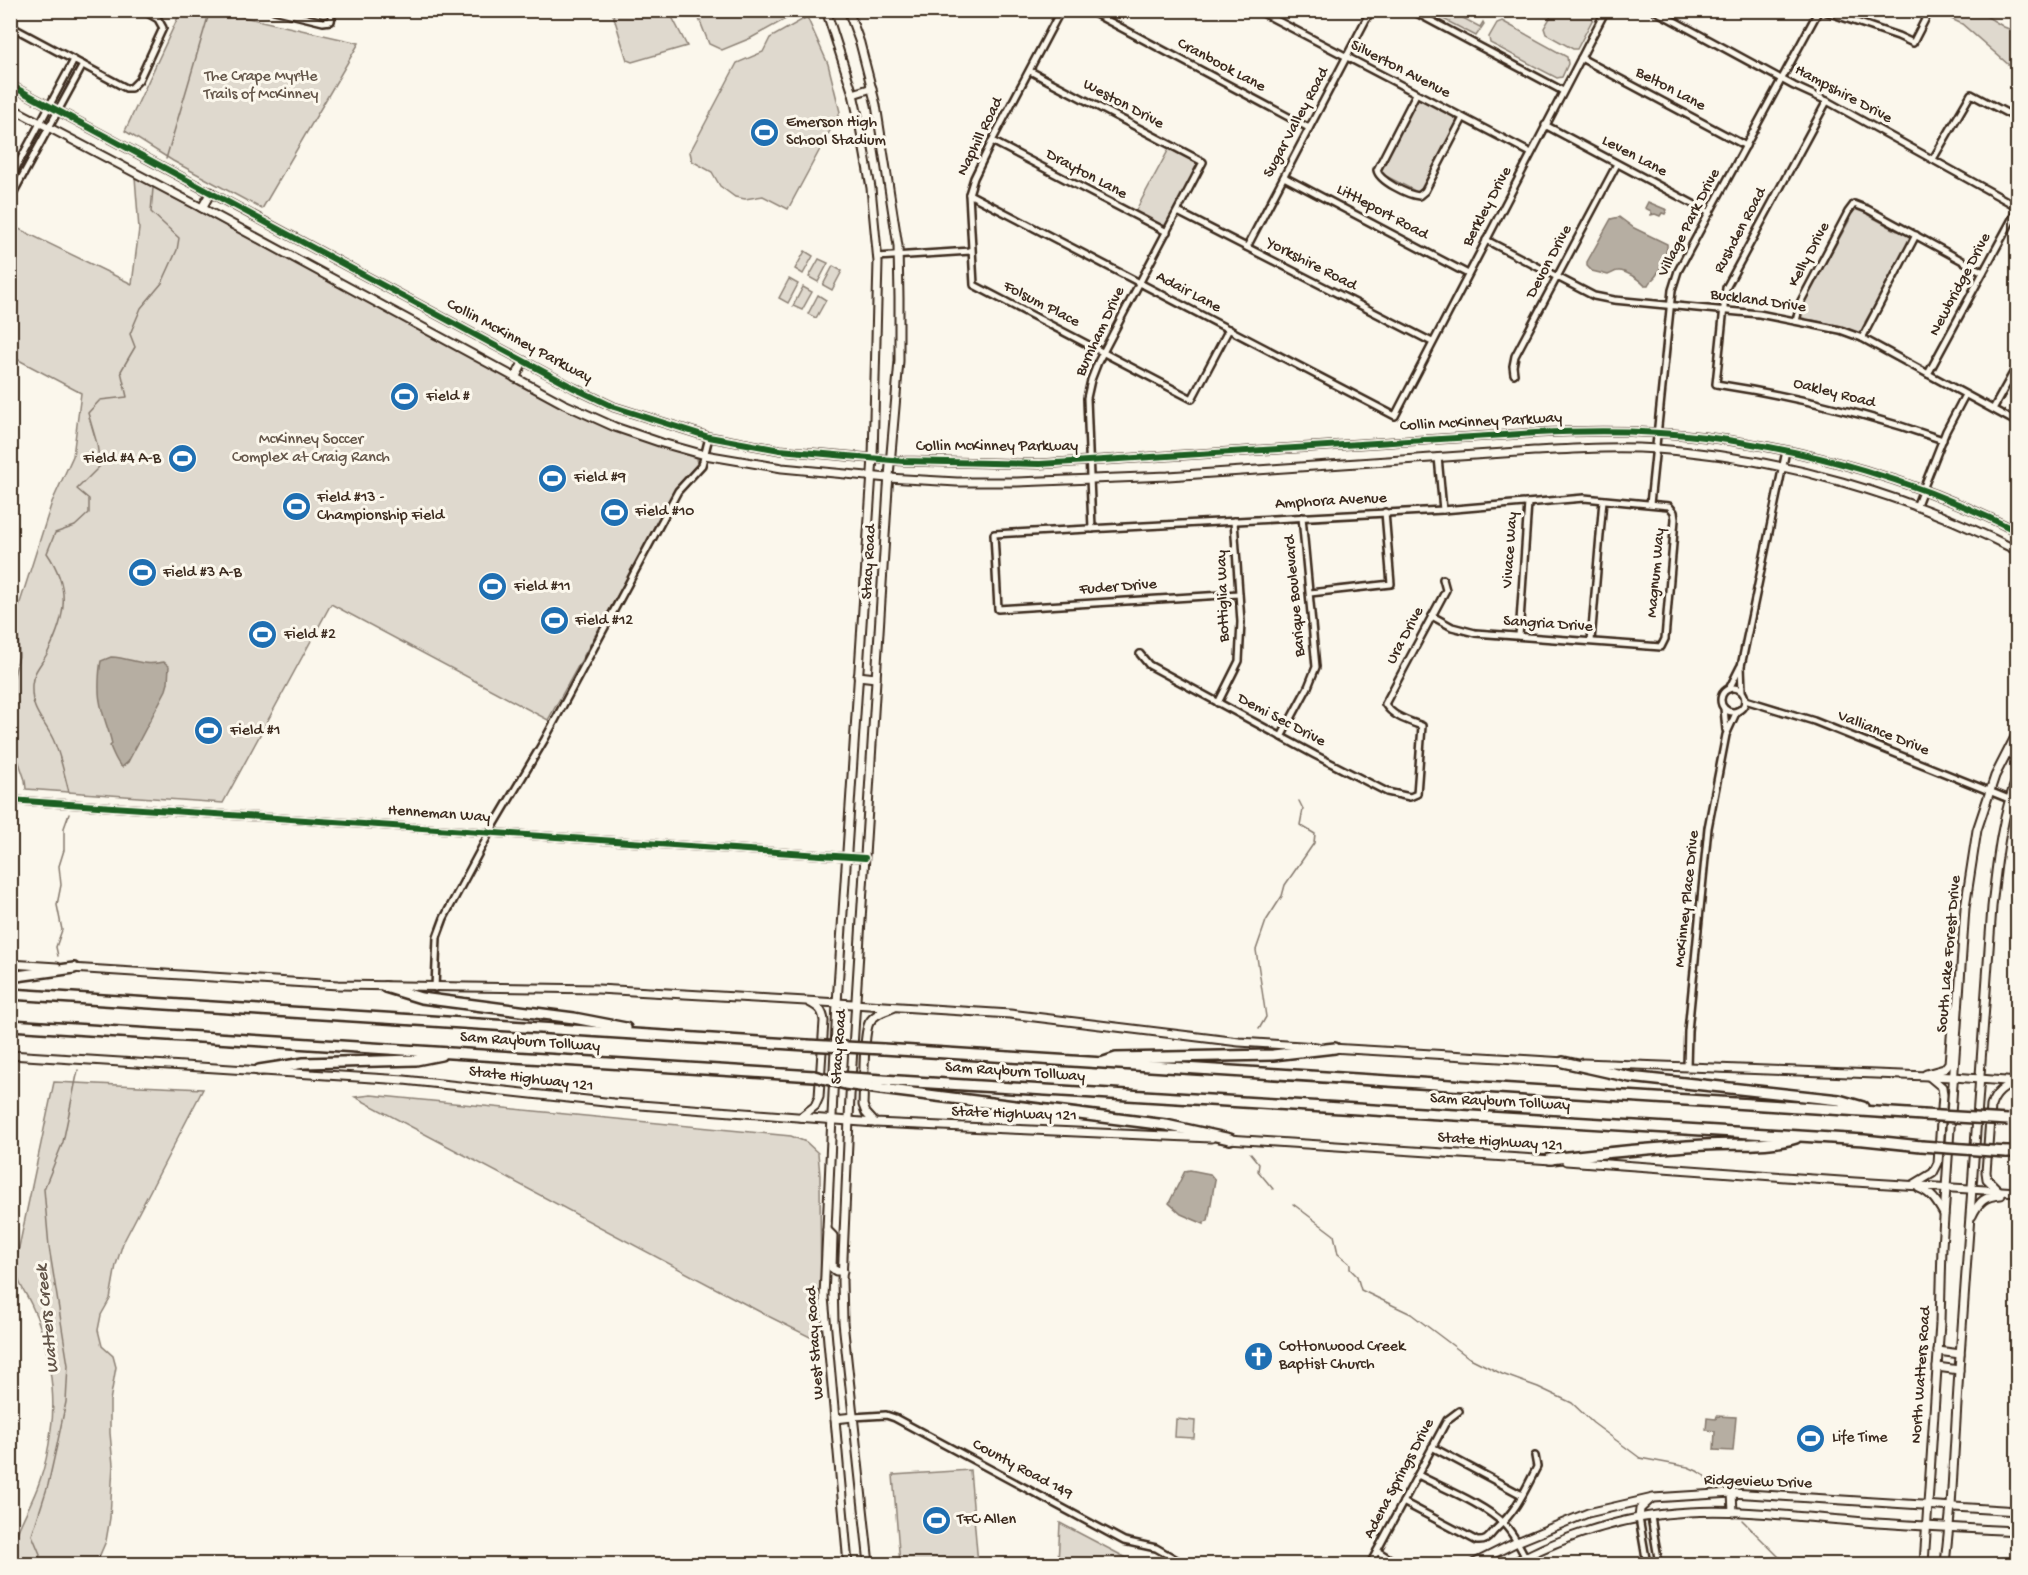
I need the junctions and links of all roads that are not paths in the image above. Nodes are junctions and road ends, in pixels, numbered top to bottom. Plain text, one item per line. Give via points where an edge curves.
1 (142, 10) edge
2 (274, 10) edge
3 (333, 10) edge
4 (826, 10) edge
5 (848, 10) edge
6 (1061, 10) edge
7 (1088, 10) edge
8 (1257, 10) edge
9 (1371, 10) edge
10 (1412, 10) edge
11 (1606, 10) edge
12 (1654, 10) edge
13 (1820, 10) edge
14 (1930, 10) edge
15 (10, 26) edge
16 (1346, 57) junction
17 (1581, 58) junction
18 (74, 60) junction
19 (83, 65) junction
20 (1030, 71) junction
21 (1782, 79) junction
22 (10, 85) edge
23 (872, 88) junction
24 (1563, 91) junction
25 (853, 93) junction
26 (1416, 94) junction
27 (1827, 101) junction
28 (50, 106) junction
29 (10, 107) edge
30 (59, 111) junction
31 (1463, 118) junction
32 (2018, 119) edge
33 (40, 123) junction
34 (1545, 125) junction
35 (49, 128) junction
36 (1309, 128) junction
37 (992, 141) junction
38 (1746, 146) junction
39 (1531, 153) junction
40 (1933, 159) junction
41 (1203, 162) joint
42 (1617, 164) junction
43 (1284, 177) junction
44 (10, 179) edge
45 (211, 192) junction
46 (969, 194) junction
47 (10, 199) edge
48 (2018, 207) edge
49 (202, 208) junction
50 (1178, 212) junction
51 (1710, 213) junction
52 (1167, 232) junction
53 (1916, 236) junction
54 (1486, 240) junction
55 (1247, 247) junction
56 (970, 251) junction
57 (898, 255) junction
58 (877, 257) junction
59 (1983, 272) junction
60 (1468, 274) junction
61 (1557, 278) junction
62 (1140, 283) junction
63 (974, 285) joint
64 (1669, 305) junction
65 (1722, 309) junction
66 (1796, 321) junction
67 (1229, 329) junction
68 (1862, 338) junction
69 (1432, 342) junction
70 (1103, 352) junction
71 (524, 362) junction
72 (2018, 364) edge
73 (1514, 374) dead end
74 (1928, 374) junction
75 (515, 378) junction
76 (1716, 384) joint
77 (1965, 395) junction
78 (1993, 409) junction
79 (1395, 416) joint
80 (2018, 423) edge
81 (1657, 433) junction
82 (709, 437) junction
83 (1943, 440) junction
84 (1656, 449) junction
85 (1786, 451) junction
86 (705, 455) junction
87 (873, 457) junction
88 (1438, 457) junction
89 (891, 459) junction
90 (1090, 460) junction
91 (1783, 468) junction
92 (872, 477) junction
93 (888, 478) junction
94 (1091, 480) junction
95 (1922, 491) junction
96 (1603, 500) junction
97 (1528, 503) junction
98 (1650, 504) junction
99 (1670, 506) joint
100 (1916, 507) junction
101 (1443, 510) junction
102 (1385, 512) junction
103 (1302, 517) junction
104 (1234, 521) junction
105 (1092, 529) junction
106 (2018, 532) edge
107 (2015, 550) edge
108 (1443, 579) dead end
109 (1310, 593) junction
110 (1239, 594) junction
111 (998, 609) joint
112 (1432, 616) junction
113 (1519, 636) junction
114 (1591, 641) junction
115 (1664, 644) joint
116 (1140, 654) dead end
117 (1741, 666) junction
118 (858, 676) junction
119 (876, 678) junction
120 (1729, 689) junction
121 (1742, 691) junction
122 (1745, 700) junction
123 (1218, 703) junction
124 (1724, 708) junction
125 (1737, 711) junction
126 (2018, 731) edge
127 (1726, 735) junction
128 (1281, 737) junction
129 (2018, 775) edge
130 (1990, 792) junction
131 (1417, 794) joint
132 (2009, 799) junction
133 (10, 800) edge
134 (490, 832) junction
135 (846, 857) junction
136 (865, 858) junction
137 (10, 964) edge
138 (74, 968) junction
139 (10, 976) edge
140 (385, 987) junction
141 (435, 988) junction
142 (10, 994) edge
143 (806, 1000) junction
144 (837, 1003) junction
145 (857, 1004) junction
146 (1959, 1004) junction
147 (898, 1007) junction
148 (10, 1025) edge
149 (661, 1035) junction
150 (1335, 1048) junction
151 (454, 1053) junction
152 (10, 1055) edge
153 (1563, 1062) junction
154 (1099, 1064) junction
155 (1687, 1067) junction
156 (259, 1070) junction
157 (1925, 1076) junction
158 (1954, 1077) junction
159 (1980, 1079) junction
160 (2016, 1082) edge
161 (881, 1085) junction
162 (1883, 1112) junction
163 (801, 1117) junction
164 (832, 1119) junction
165 (848, 1121) junction
166 (2013, 1121) edge
167 (875, 1123) junction
168 (1801, 1136) junction
169 (1230, 1139) junction
170 (2018, 1152) edge
171 (1550, 1160) junction
172 (1911, 1186) junction
173 (1947, 1188) junction
174 (1972, 1189) junction
175 (1999, 1191) junction
176 (2018, 1192) edge
177 (1945, 1215) junction
178 (1970, 1221) junction
179 (826, 1230) junction
180 (843, 1271) junction
181 (1938, 1351) junction
182 (1960, 1354) junction
183 (1937, 1367) junction
184 (1959, 1370) junction
185 (1459, 1411) dead end
186 (853, 1417) junction
187 (834, 1419) junction
188 (1432, 1448) junction
189 (1534, 1456) dead end
190 (1418, 1474) junction
191 (1732, 1493) junction
192 (1522, 1495) junction
193 (1653, 1498) junction
194 (1403, 1502) junction
195 (1927, 1506) junction
196 (1951, 1506) junction
197 (2018, 1511) edge
198 (1733, 1512) junction
199 (1651, 1516) junction
200 (1639, 1518) junction
201 (1503, 1523) junction
202 (1926, 1527) junction
203 (1949, 1527) junction
204 (2018, 1531) edge
205 (1517, 1542) junction
206 (1377, 1551) junction
207 (1177, 1560) dead end
208 (1527, 1561) edge
209 (849, 1564) edge
210 (869, 1564) edge
211 (1370, 1564) edge
212 (1398, 1564) edge
213 (1473, 1564) edge
214 (1511, 1564) edge
215 (1647, 1564) edge
216 (1659, 1564) edge
217 (1924, 1564) edge
218 (1945, 1564) edge

1 - 19 street via 162,24 161,34 135,85 126,88
2 - 3 street via 323,22 331,21
4 - 25 main road, Stacy Road
5 - 23 main road, Stacy Road
6 - 20 street, Naphill Road
7 - 36 street, Cranbook Lane
8 - 16 street, Silverton Avenue
9 - 16 street, Sugar Valley Road
10 - 24 street
11 - 17 street, Berkley Drive
12 - 21 street, Hampshire Drive
13 - 14 street via 1913,44
13 - 21 street, Village Park Drive
15 - 18 street
16 - 26 street, Silverton Avenue
16 - 36 street, Sugar Valley Road
17 - 24 street, Berkley Drive
17 - 38 street, Belton Lane
18 - 19 street
18 - 28 street
19 - 30 street
20 - 37 street, Naphill Road
20 - 41 street, Weston Drive
21 - 27 street, Hampshire Drive
21 - 38 street, Village Park Drive
22 - 28 main road, Collin McKinney Parkway
23 - 25 main road
23 - 57 main road, Stacy Road
24 - 34 street, Berkley Drive
25 - 58 main road, Stacy Road via 871,188
26 - 31 street, Silverton Avenue
26 - 31 street via 1377,170 1381,179 1412,195 1419,196 1425,191
27 - 40 street, Hampshire Drive
27 - 65 street, Rushden Road via 1726,288
28 - 30 main road, Collin McKinney Parkway
28 - 33 street
29 - 33 main road, Collin McKinney Parkway
30 - 35 street
30 - 45 main road, Collin McKinney Parkway
31 - 39 street, Silverton Avenue
32 - 40 street via 1971,94
33 - 35 main road, Collin McKinney Parkway
33 - 44 street
34 - 39 street, Berkley Drive
34 - 42 street, Leven Lane
35 - 47 street
35 - 49 main road, Collin McKinney Parkway
36 - 43 street, Sugar Valley Road
37 - 46 street, Naphill Road
37 - 52 street, Drayton Lane
38 - 51 street, Village Park Drive
39 - 54 street, Berkley Drive
40 - 48 street, Hampshire Drive
41 - 50 street, Burnham Drive
42 - 51 street, Leven Lane
42 - 61 street, Devon Drive
43 - 55 street, Sugar Valley Road
43 - 60 street, Littleport Road
45 - 49 main road
45 - 71 main road, Collin McKinney Parkway
46 - 56 street, Naphill Road
46 - 62 street, Adair Lane
48 - 59 street, Newbridge Drive
49 - 75 main road, Collin McKinney Parkway
50 - 52 street, Burnham Drive
50 - 55 street, Yorkshire Road
51 - 64 street, Village Park Drive via 1678,271
52 - 62 street, Burnham Drive
53 - 59 street
53 - 66 street, Kelly Drive via 1854,204 1801,301
53 - 68 street
54 - 60 street, Berkley Drive
54 - 61 street, Buckland Drive
55 - 69 street, Yorkshire Road
56 - 57 street
56 - 63 street, Naphill Road
57 - 58 street
57 - 89 main road, Stacy Road via 898,361
58 - 87 main road, Stacy Road
59 - 74 street, Newbridge Drive
60 - 69 street, Berkley Drive
61 - 64 street, Buckland Drive via 1594,296
61 - 73 street, Devon Drive via 1515,356
62 - 67 street, Adair Lane
62 - 70 street, Burnham Drive
63 - 70 street, Folsum Place
64 - 65 street, Buckland Drive
64 - 81 street, Village Park Drive
65 - 66 street, Buckland Drive
65 - 76 street, Rushden Road
66 - 68 street, Buckland Drive
67 - 70 street, Folsum Place via 1192,399
67 - 79 street, Adair Lane
68 - 74 street, Buckland Drive
69 - 79 street, Berkley Drive
70 - 90 street, Burnham Drive via 1088,398
71 - 75 main road
71 - 82 main road, Collin McKinney Parkway via 614,407
72 - 78 street
74 - 77 street, Buckland Drive
75 - 86 main road, Collin McKinney Parkway via 615,427
76 - 83 street, Oakley Road via 1824,404
77 - 78 street, Buckland Drive
77 - 83 street
78 - 80 street, Buckland Drive
81 - 84 street, Village Park Drive
81 - 85 main road, Collin McKinney Parkway via 1704,436
81 - 90 main road, Collin McKinney Parkway via 1554,432
82 - 86 street
82 - 87 main road, Collin McKinney Parkway via 780,450
83 - 95 street
84 - 88 main road, Collin McKinney Parkway via 1590,448
84 - 91 main road, Collin McKinney Parkway
84 - 98 street, Village Park Drive
85 - 91 street
85 - 95 main road, Collin McKinney Parkway
86 - 92 main road, Collin McKinney Parkway
86 - 134 street via 702,465 678,491 545,740
87 - 89 main road, Collin McKinney Parkway
87 - 92 main road, Stacy Road
88 - 94 main road, Collin McKinney Parkway
88 - 101 street
89 - 90 main road, Collin McKinney Parkway via 997,464
89 - 93 main road, Stacy Road
90 - 94 street, Burnham Drive
91 - 100 main road, Collin McKinney Parkway
91 - 117 street
92 - 93 main road, Collin McKinney Parkway
92 - 118 main road, Stacy Road
93 - 94 main road, Collin McKinney Parkway via 957,482
93 - 119 main road, Stacy Road
94 - 105 street, Burnham Drive
95 - 100 street
95 - 106 main road, Collin McKinney Parkway
96 - 97 street, Amphora Avenue
96 - 98 street, Amphora Avenue
96 - 114 street
97 - 101 street, Amphora Avenue
97 - 113 street, Vivace Way
98 - 99 street, Amphora Avenue
99 - 115 street, Magnum Way via 1675,519
100 - 107 main road, Collin McKinney Parkway
101 - 102 street, Amphora Avenue
102 - 103 street, Amphora Avenue
102 - 109 street via 1391,584
103 - 104 street, Amphora Avenue
103 - 109 street, Barique Boulevard
104 - 105 street, Amphora Avenue
104 - 110 street, Bottiglia Way
105 - 111 street, Amphora Avenue via 994,534
108 - 112 street, Ura Drive via 1446,590
109 - 128 street, Barique Boulevard via 1316,667
110 - 111 street, Fuder Drive
110 - 123 street, Bottiglia Way via 1239,661
112 - 113 street, Sangria Drive via 1475,633
112 - 131 street, Ura Drive via 1385,704 1389,711 1422,726
113 - 114 street, Sangria Drive
114 - 115 street, Sangria Drive
116 - 123 street, Demi Sec Drive via 1149,665
117 - 120 street
117 - 121 street
118 - 119 main road
118 - 135 main road, Stacy Road
119 - 136 main road, Stacy Road
120 - 121 street
120 - 124 street via 1721,696
121 - 122 street
122 - 125 street
122 - 130 street, Valliance Drive via 1814,721
123 - 128 street, Demi Sec Drive
124 - 125 street
124 - 127 street, McKinney Place Drive
125 - 127 street, McKinney Place Drive
126 - 130 main road, South Lake Forest Drive
127 - 155 street, McKinney Place Drive via 1706,847
128 - 131 street, Demi Sec Drive via 1387,792 1410,797
129 - 132 main road
130 - 132 street, Valliance Drive
130 - 146 main road, South Lake Forest Drive via 1977,830 1965,908
132 - 159 main road via 2000,834 1992,908
133 - 134 street, Henneman Way
134 - 135 street, Henneman Way
134 - 141 street via 437,937
135 - 136 street, Henneman Way
135 - 144 main road, Stacy Road
136 - 145 main road, Stacy Road
137 - 138 main road
138 - 139 highway
138 - 140 main road
140 - 141 main road
140 - 149 highway via 421,998 574,1017
141 - 143 main road via 598,989
142 - 149 highway, Sam Rayburn Tollway
143 - 144 main road
143 - 163 main road via 818,1006 824,1021 819,1097 815,1106
144 - 145 main road
144 - 164 main road, Stacy Road
145 - 147 main road
145 - 165 main road, Stacy Road
146 - 157 main road via 1953,1013 1949,1063
146 - 158 main road, South Lake Forest Drive
147 - 150 main road via 1054,1018 1239,1042
147 - 167 main road via 878,1013 869,1024 863,1105
148 - 151 highway, Sam Rayburn Tollway
149 - 154 highway, Sam Rayburn Tollway, bridge
150 - 153 main road
150 - 154 highway via 1274,1055 1116,1058
151 - 156 highway via 416,1060 304,1063
151 - 161 highway, Sam Rayburn Tollway, bridge via 810,1076
152 - 156 main road, State Highway 121
153 - 155 main road
153 - 162 highway via 1630,1077 1839,1100
154 - 162 highway, Sam Rayburn Tollway
155 - 157 main road
156 - 163 main road, State Highway 121
157 - 158 main road
157 - 172 main road via 1942,1087 1938,1163 1933,1173
158 - 159 main road
158 - 173 main road, South Lake Forest Drive
159 - 160 main road
159 - 174 main road
160 - 175 main road via 2001,1090 1991,1106 1986,1172 1987,1179
161 - 168 highway, Sam Rayburn Tollway
161 - 169 highway via 1166,1125
162 - 166 highway, Sam Rayburn Tollway, bridge
163 - 164 main road, State Highway 121
164 - 165 main road, State Highway 121
164 - 179 main road, West Stacy Road
165 - 167 main road, State Highway 121
165 - 180 main road, West Stacy Road
167 - 169 main road, State Highway 121
168 - 170 highway, Sam Rayburn Tollway, bridge
168 - 171 highway via 1781,1143 1637,1149
169 - 171 main road, State Highway 121
171 - 172 main road, State Highway 121
172 - 173 main road, State Highway 121
172 - 177 main road via 1926,1191
173 - 174 main road, State Highway 121
173 - 177 main road, North Watters Road
174 - 175 main road, State Highway 121
174 - 178 main road
175 - 176 main road, State Highway 121
176 - 178 main road via 1981,1200
177 - 181 main road, North Watters Road
178 - 182 main road
179 - 180 main road via 832,1236 832,1268
179 - 187 main road, West Stacy Road via 824,1297
180 - 186 main road, West Stacy Road via 843,1322
181 - 182 main road
181 - 183 main road, North Watters Road
182 - 184 main road
183 - 184 main road
183 - 195 main road, North Watters Road
184 - 196 main road
185 - 188 street, Adena Springs Drive via 1447,1420
186 - 187 main road
186 - 207 street, County Road 149 via 895,1418 1124,1541 1156,1548
186 - 210 main road, West Stacy Road
187 - 209 main road, West Stacy Road
188 - 190 street, Adena Springs Drive
188 - 192 street
189 - 192 street via 1537,1467
190 - 194 street, Adena Springs Drive
190 - 201 street
191 - 193 main road, Ridgeview Drive
191 - 195 main road, Ridgeview Drive
191 - 198 main road
192 - 201 street
193 - 200 main road via 1640,1509
193 - 205 main road, Ridgeview Drive via 1588,1513
194 - 201 street via 1477,1541 1487,1540
194 - 206 street, Adena Springs Drive
195 - 196 main road, Ridgeview Drive
195 - 202 main road, North Watters Road
196 - 197 main road, Ridgeview Drive
196 - 203 main road
198 - 199 main road, Ridgeview Drive
198 - 202 main road, Ridgeview Drive
199 - 200 main road, Ridgeview Drive
199 - 216 street
200 - 208 main road, Ridgeview Drive via 1566,1539
200 - 215 street
201 - 205 street
202 - 203 main road, Ridgeview Drive
202 - 217 main road, North Watters Road
203 - 204 main road, Ridgeview Drive
203 - 218 main road
205 - 208 street
205 - 213 main road, Ridgeview Drive
206 - 211 street, Adena Springs Drive
206 - 212 street
208 - 214 main road, Ridgeview Drive

